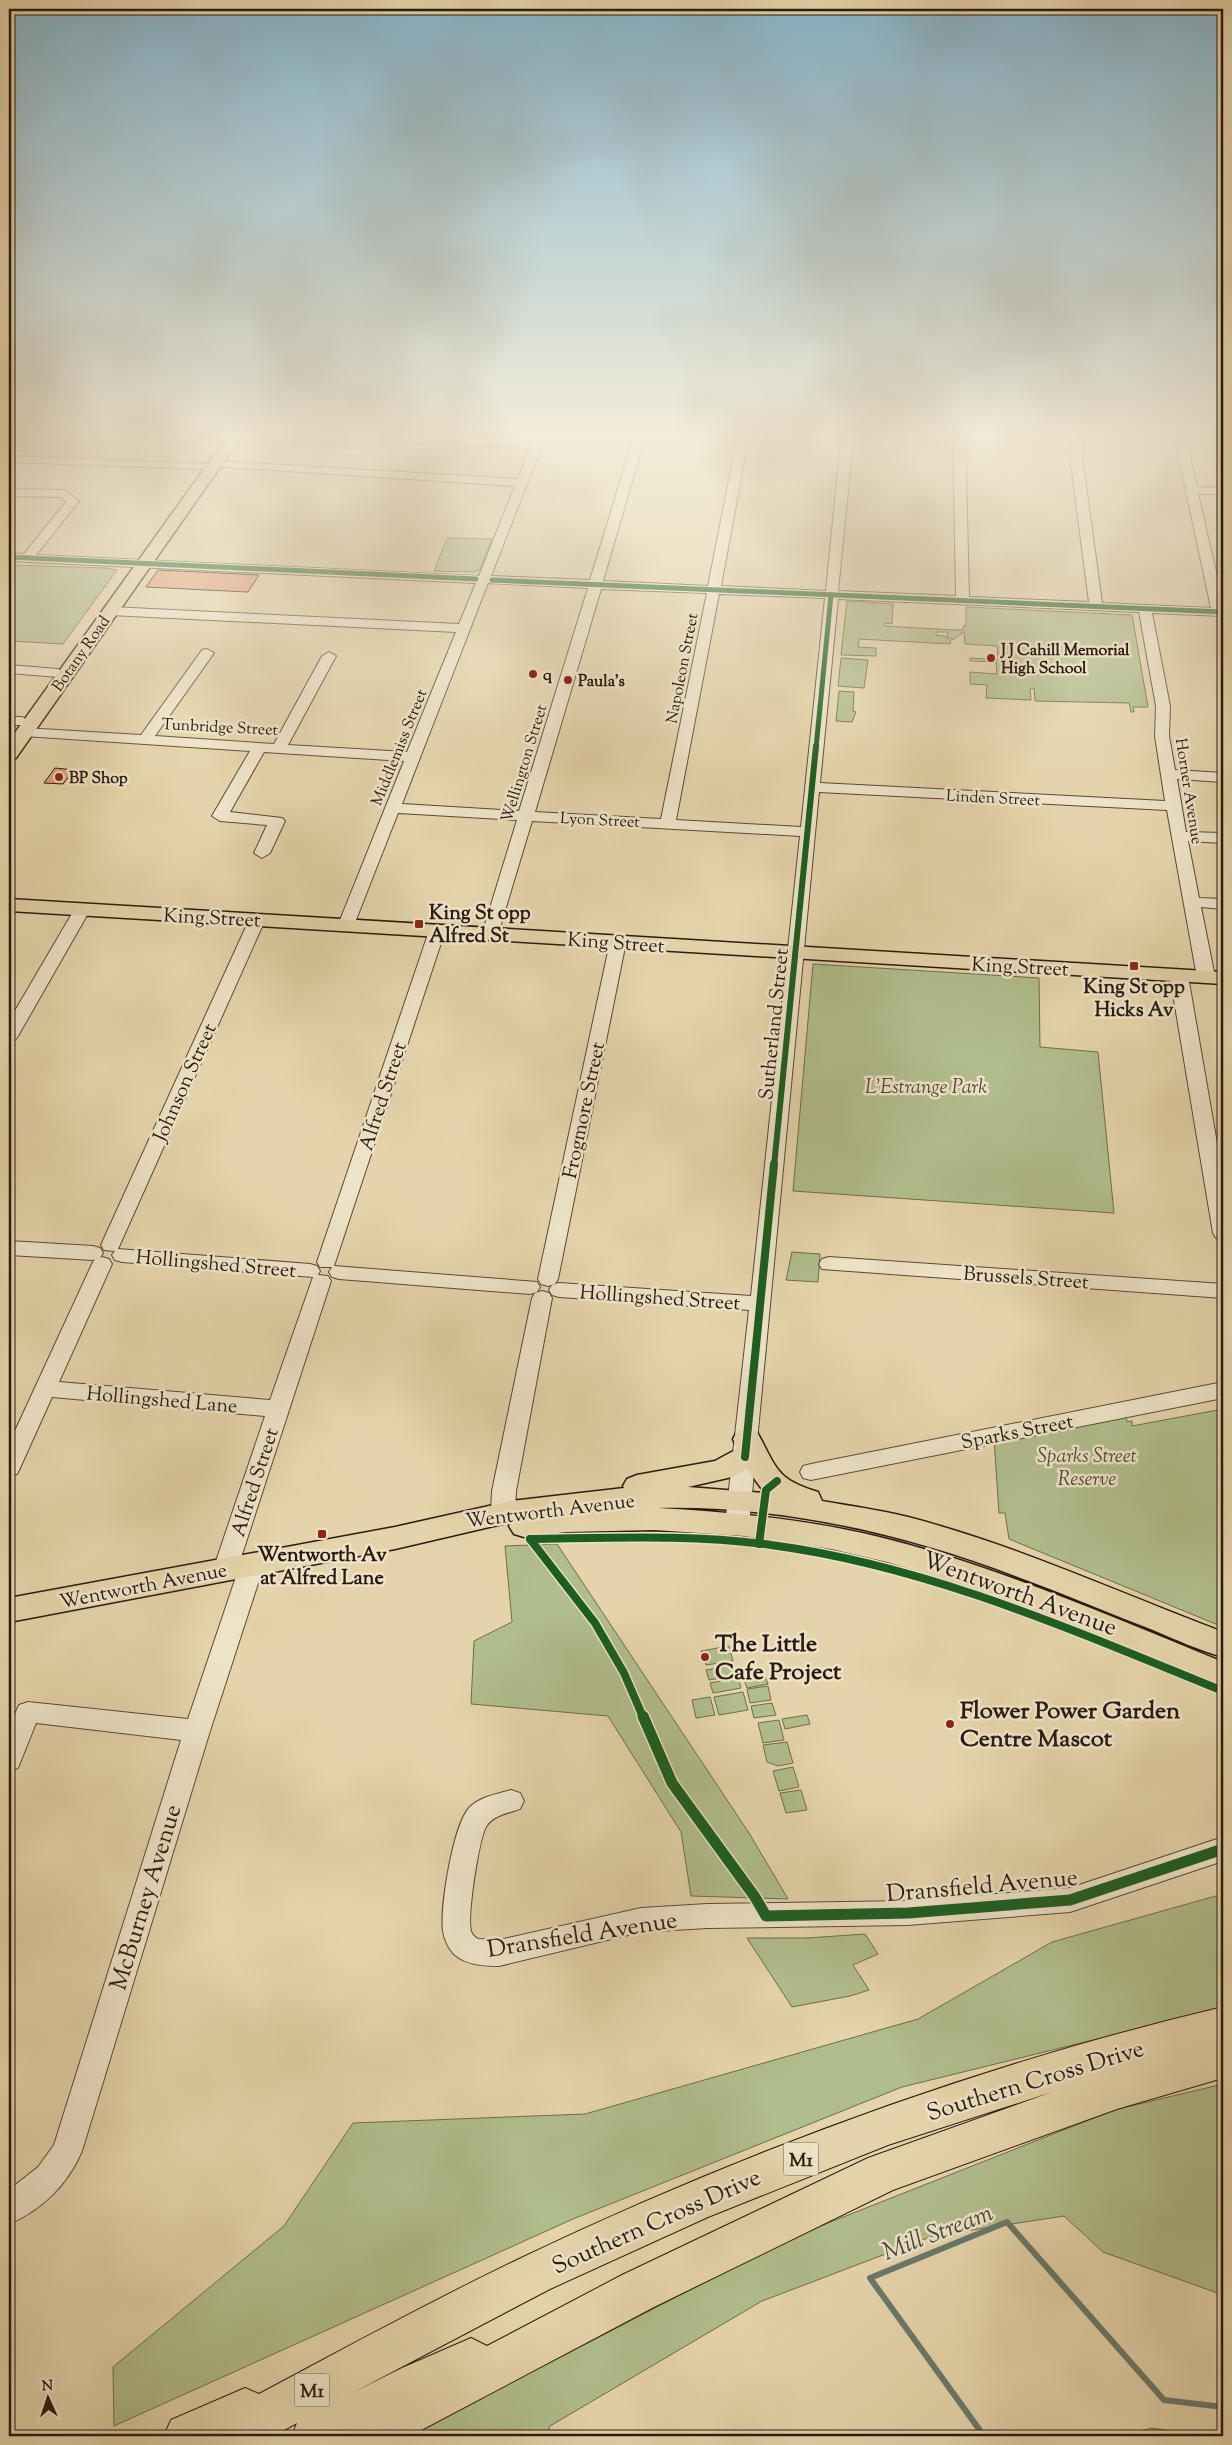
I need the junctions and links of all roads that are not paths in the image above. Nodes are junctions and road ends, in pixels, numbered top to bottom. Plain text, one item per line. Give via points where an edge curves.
1 (38, 544) edge
2 (153, 544) edge
3 (498, 544) edge
4 (608, 544) edge
5 (723, 544) edge
6 (836, 544) edge
7 (962, 544) edge
8 (1088, 544) edge
9 (1204, 544) edge
10 (9, 558) edge
11 (27, 558) junction
12 (139, 564) junction
13 (484, 580) junction
14 (596, 584) junction
15 (714, 590) junction
16 (831, 594) junction
17 (963, 601) junction
18 (1096, 606) junction
19 (1145, 609) junction
20 (110, 611) junction
21 (1221, 612) edge
22 (464, 628) junction
23 (207, 653) dead end
24 (329, 656) dead end
25 (9, 669) edge
26 (58, 673) junction
27 (16, 728) edge
28 (146, 739) junction
29 (260, 746) junction
30 (279, 747) junction
31 (9, 754) edge
32 (413, 757) junction
33 (1169, 774) junction
34 (1223, 777) edge
35 (813, 787) junction
36 (1174, 806) junction
37 (392, 808) junction
38 (526, 815) junction
39 (668, 823) junction
40 (808, 832) junction
41 (1179, 836) junction
42 (1223, 838) edge
43 (262, 853) dead end
44 (1192, 902) junction
45 (1223, 904) edge
46 (9, 905) edge
47 (82, 910) junction
48 (257, 920) junction
49 (346, 925) junction
50 (437, 931) junction
51 (490, 934) junction
52 (618, 942) junction
53 (796, 953) junction
54 (1179, 976) junction
55 (1214, 978) edge
56 (9, 1036) edge
57 (1223, 1233) edge
58 (9, 1248) edge
59 (107, 1254) junction
60 (829, 1264) dead end
61 (324, 1271) junction
62 (545, 1288) junction
63 (1223, 1291) edge
64 (761, 1304) junction
65 (46, 1389) junction
66 (1223, 1390) edge
67 (279, 1409) junction
68 (746, 1448) junction
69 (9, 1468) edge
70 (810, 1472) dead end
71 (566, 1504) junction
72 (503, 1513) junction
73 (739, 1513) junction
74 (879, 1521) junction
75 (395, 1538) junction
76 (238, 1567) junction
77 (9, 1610) edge
78 (1223, 1646) edge
79 (1223, 1675) edge
80 (197, 1731) junction
81 (9, 1760) edge
82 (511, 1801) dead end
83 (1223, 1849) edge
84 (1223, 2025) edge
85 (1223, 2059) edge
86 (9, 2208) edge
87 (638, 2290) junction
88 (397, 2344) junction
89 (187, 2436) edge
90 (227, 2436) edge
91 (315, 2436) edge
92 (364, 2436) edge

1 - 11 street
2 - 12 main road, Botany Road
3 - 13 street, Middlemiss Street
4 - 14 street, Wellington Street
5 - 15 street, Napoleon Street
6 - 16 street, Sutherland Street
7 - 17 street
8 - 18 street
9 - 21 street
10 - 11 street
11 - 12 street
12 - 13 street
12 - 20 main road, Botany Road
12 - 26 main road, Botany Road
13 - 14 street
13 - 22 street, Middlemiss Street
14 - 15 street
14 - 38 street, Wellington Street
15 - 16 street
15 - 39 street, Napoleon Street
16 - 17 street
16 - 35 street, Sutherland Street
17 - 18 street
18 - 19 street
19 - 21 street
19 - 33 street, Horner Avenue via 1163,706 1162,736
20 - 22 street
20 - 27 main road, Botany Road
22 - 32 street, Middlemiss Street
23 - 28 street
24 - 30 street
25 - 26 street
26 - 27 main road, Botany Road
27 - 28 street, Tunbridge Street
27 - 31 main road, Botany Road
28 - 29 street, Tunbridge Street
29 - 30 street, Tunbridge Street
29 - 43 street via 220,816 277,821
30 - 32 street, Tunbridge Street
32 - 37 street, Middlemiss Street
33 - 34 street
33 - 36 street, Horner Avenue
35 - 36 street, Linden Street
35 - 40 street, Sutherland Street
36 - 41 street, Horner Avenue
37 - 38 street, Lyon Street
37 - 49 street, Middlemiss Street
38 - 39 street, Lyon Street
38 - 51 street, Wellington Street
39 - 40 street, Lyon Street
40 - 53 street, Sutherland Street
41 - 42 street
41 - 44 street, Horner Avenue
44 - 45 street
44 - 55 street, Horner Avenue
46 - 47 main road, King Street
47 - 48 main road, King Street
47 - 56 street
48 - 49 main road, King Street
48 - 59 street, Johnson Street
49 - 50 main road, King Street
50 - 51 main road, King Street
50 - 61 street, Alfred Street
51 - 52 main road, King Street
52 - 53 main road, King Street
52 - 62 street, Frogmore Street
53 - 54 main road, King Street
53 - 64 street, Sutherland Street
54 - 55 main road, King Street
54 - 57 street
58 - 59 street, Hollingshed Street
59 - 61 street, Hollingshed Street
59 - 65 street, Johnson Street
60 - 63 street, Brussels Street
61 - 62 street, Hollingshed Street
61 - 67 street, Alfred Street
62 - 64 street, Hollingshed Street
62 - 72 street, Frogmore Street via 504,1491
64 - 68 street, Sutherland Street
65 - 67 street, Hollingshed Lane
65 - 69 street, Johnson Street
66 - 70 street, Sparks Street
67 - 76 street, Alfred Street
68 - 71 main road via 729,1468 624,1488
68 - 73 street, Sutherland Street
68 - 74 main road via 772,1485 793,1496 838,1506
71 - 72 main road, Wentworth Avenue
71 - 73 main road, Wentworth Avenue via 665,1498
72 - 75 main road, Wentworth Avenue
73 - 74 main road, Wentworth Avenue
73 - 75 main road, Wentworth Avenue via 674,1520 532,1524 452,1535
73 - 79 main road, Wentworth Avenue via 929,1562
74 - 78 main road, Wentworth Avenue via 1026,1567
75 - 76 main road, Wentworth Avenue
76 - 77 main road, Wentworth Avenue
76 - 80 street, McBurney Avenue
80 - 81 street via 28,1712
80 - 86 street, McBurney Avenue via 67,2151 55,2173 40,2188
82 - 83 street, Dransfield Avenue via 486,1809 476,1820 469,1836 456,1916 457,1934 466,1947 480,1953 499,1953 641,1920 908,1913 1070,1900
84 - 88 highway, Southern Cross Drive / M1 via 1081,2064 888,2125 696,2201 535,2274
85 - 87 highway, Southern Cross Drive / M1 via 1117,2089 883,2173
87 - 91 highway via 418,2384
87 - 92 highway, Southern Cross Drive / M1
88 - 89 highway
88 - 90 highway, Southern Cross Drive / M1

